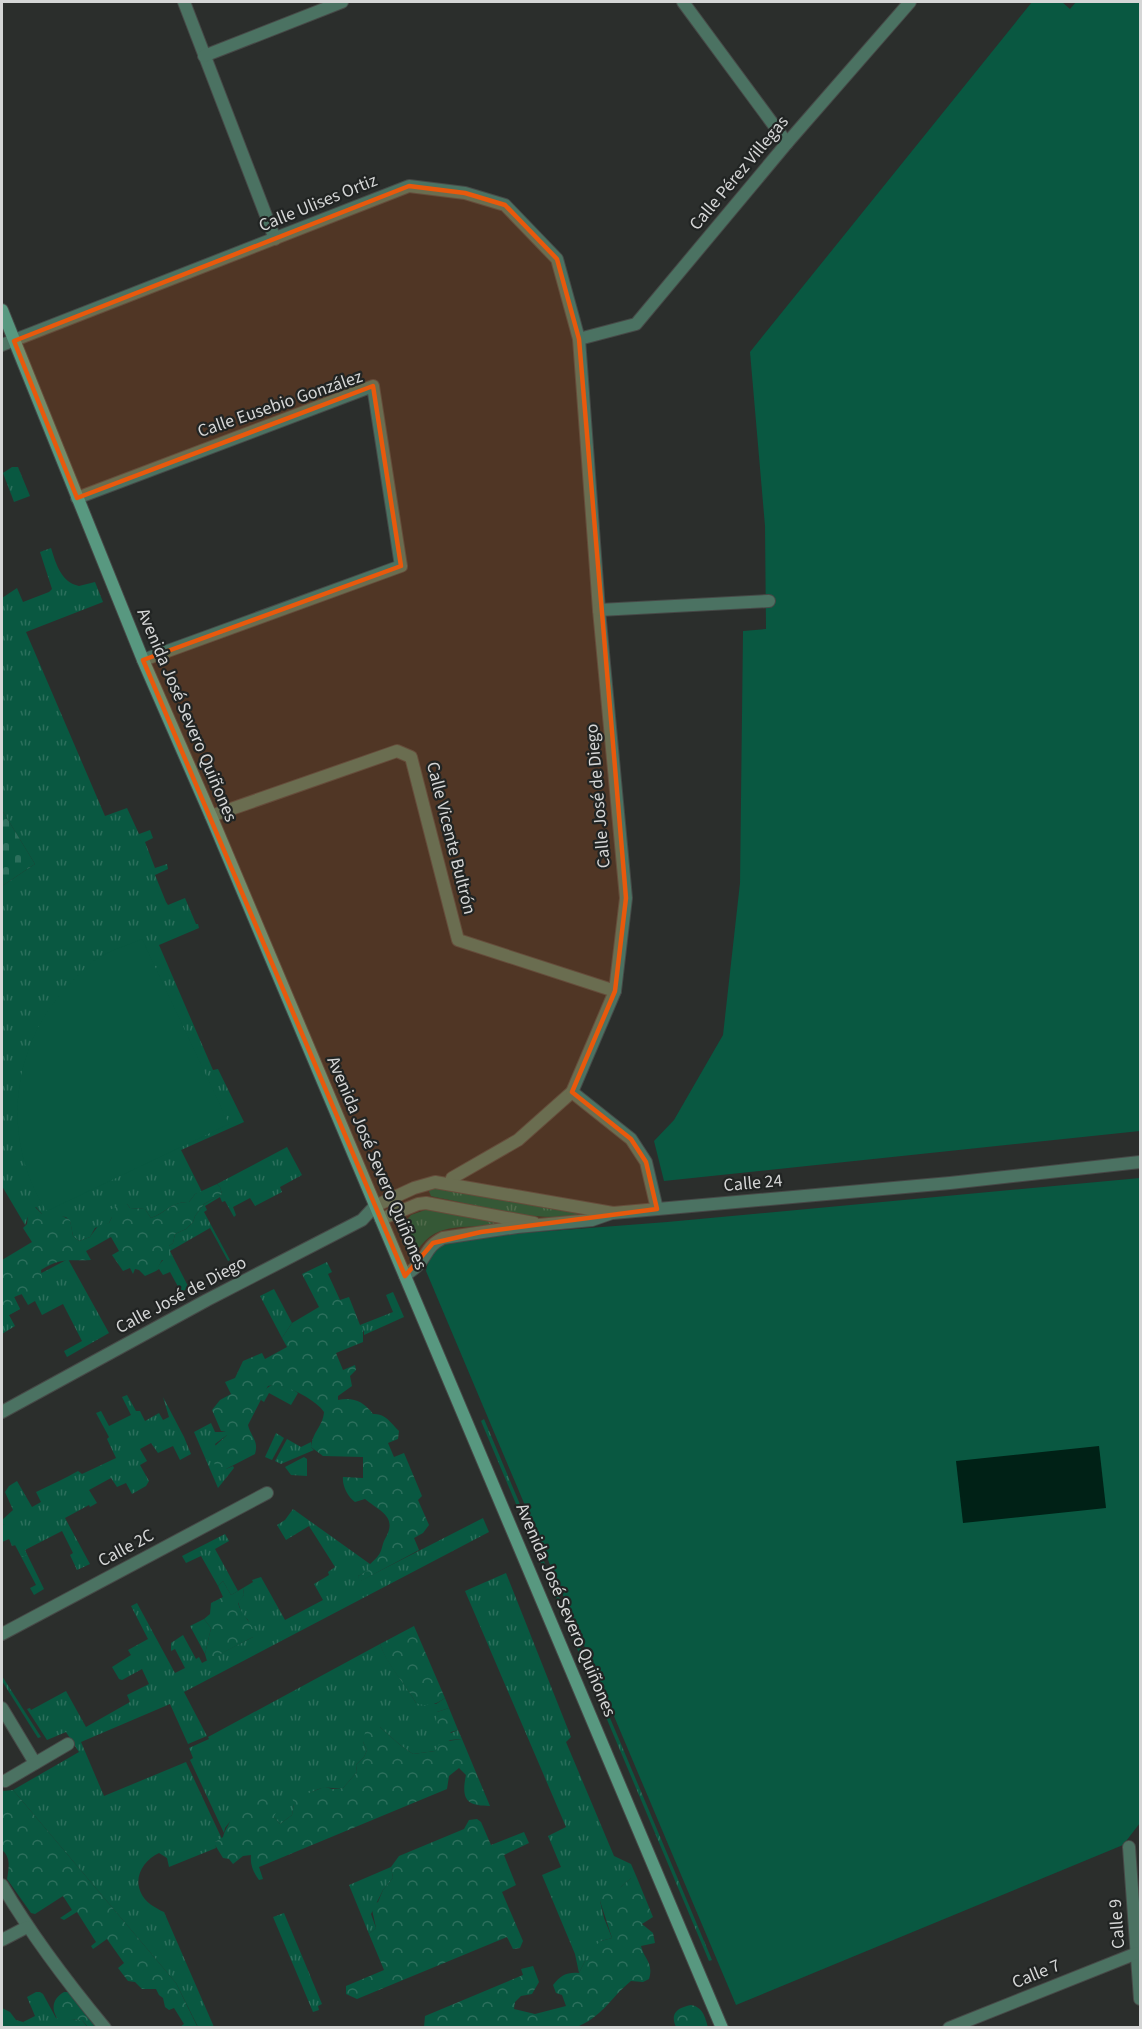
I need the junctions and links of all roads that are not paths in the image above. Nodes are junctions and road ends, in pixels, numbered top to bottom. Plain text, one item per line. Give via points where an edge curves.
1 (184, 2) edge
2 (342, 2) edge
3 (683, 2) edge
4 (910, 2) edge
5 (204, 56) junction
6 (787, 143) junction
7 (275, 240) junction
8 (2, 310) edge
9 (579, 339) junction
10 (8, 343) edge
11 (77, 498) junction
12 (769, 601) dead end
13 (598, 610) junction
14 (143, 660) junction
15 (210, 816) junction
16 (615, 991) junction
17 (572, 1092) junction
18 (1140, 1162) edge
19 (452, 1178) dead end
20 (375, 1206) junction
21 (657, 1209) junction
22 (614, 1213) junction
23 (381, 1219) junction
24 (541, 1224) junction
25 (405, 1276) junction
26 (2, 1412) edge
27 (267, 1493) dead end
28 (2, 1634) edge
29 (2, 1708) edge
30 (68, 1744) dead end
31 (35, 1763) junction
32 (5, 1781) dead end
33 (1129, 1847) dead end
34 (2, 1885) edge
35 (27, 1927) junction
36 (2, 1940) edge
37 (1137, 1953) junction
38 (1140, 1999) edge
39 (105, 2028) edge
40 (722, 2028) edge
41 (949, 2028) edge

1 - 5 street
2 - 5 street
3 - 6 street
4 - 6 street, Calle Pérez Villegas
5 - 7 street
6 - 9 street, Calle Pérez Villegas via 636,324
7 - 9 street, Calle Ulises Ortiz via 409,186 465,193 505,205 557,259
7 - 10 street, Calle Ulises Ortiz
8 - 10 street, Avenida José Severo Quiñones
9 - 13 street, Calle José de Diego
10 - 11 street, Avenida José Severo Quiñones
11 - 14 street, Avenida José Severo Quiñones
11 - 14 street, Calle Eusebio González via 373,386 401,566
12 - 13 street
13 - 16 street, Calle José de Diego via 626,898
14 - 15 street, Avenida José Severo Quiñones
15 - 16 street, Calle Vicente Bultrón via 397,751 411,757 458,940
15 - 20 street, Avenida José Severo Quiñones
16 - 17 street, Calle José de Diego
17 - 19 street, Calle José de Diego via 518,1140
17 - 21 street via 631,1139 646,1162
18 - 21 street, Calle 24
20 - 22 street, Calle 24 via 435,1182
20 - 23 street, Avenida José Severo Quiñones
20 - 26 street, Calle José de Diego via 362,1220
21 - 22 street, Calle 24
22 - 24 street via 592,1220
23 - 24 street via 426,1203
23 - 25 street, Avenida José Severo Quiñones
24 - 25 street via 443,1238
25 - 40 street, Avenida José Severo Quiñones
27 - 28 street, Calle 2C
29 - 31 street
30 - 31 street
31 - 32 street
33 - 37 street, Calle 9
34 - 35 street
35 - 36 street
35 - 39 street
37 - 38 street, Calle 9
37 - 41 street, Calle 7

